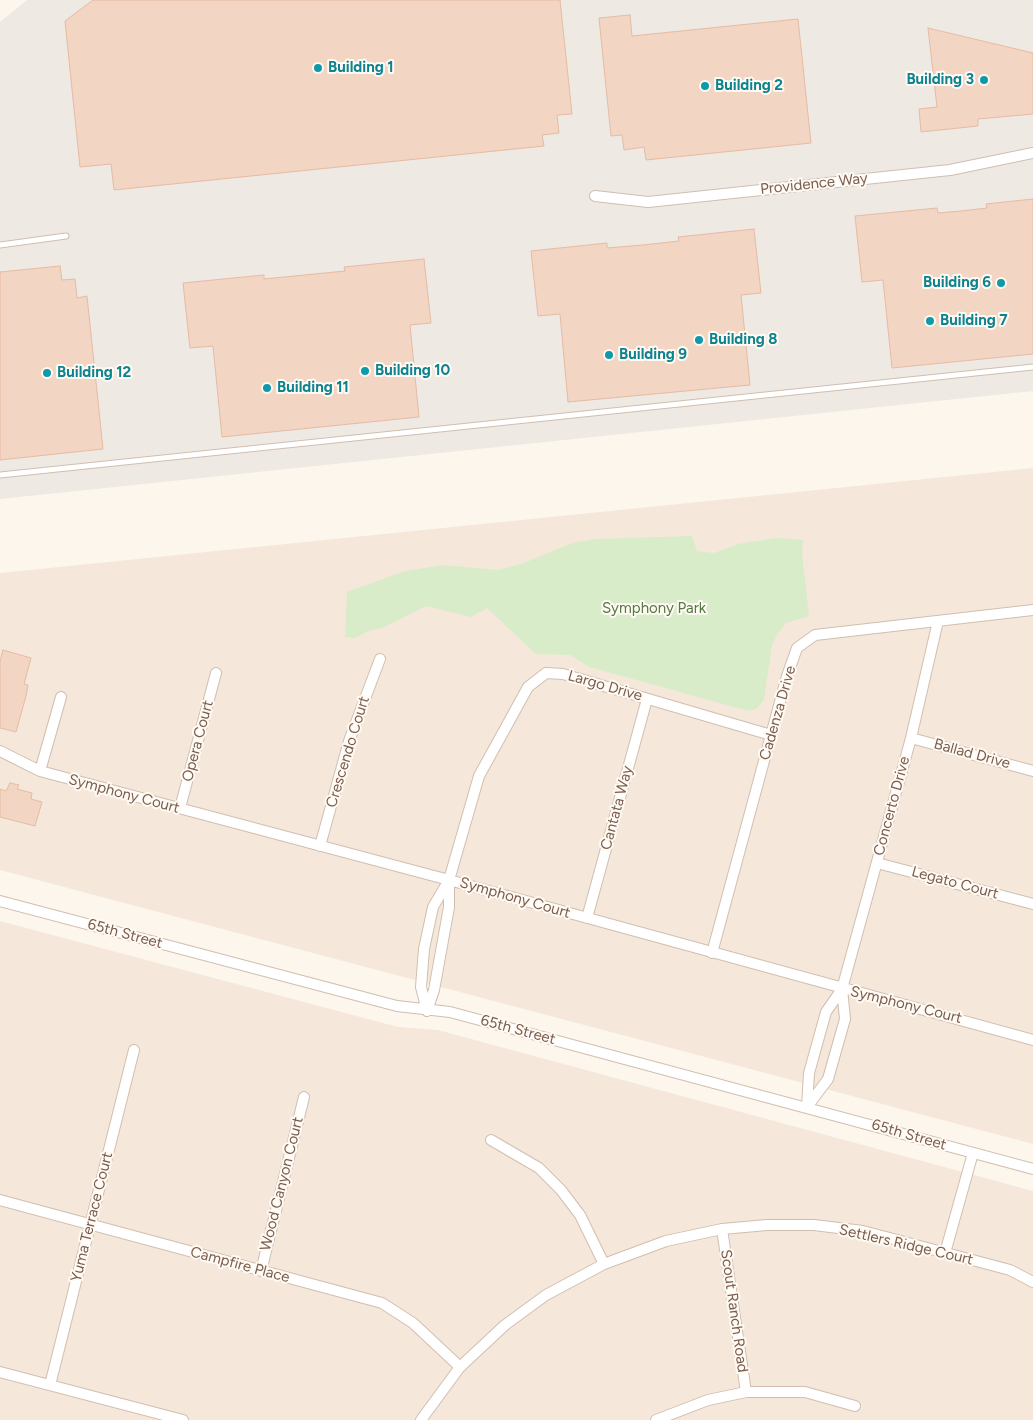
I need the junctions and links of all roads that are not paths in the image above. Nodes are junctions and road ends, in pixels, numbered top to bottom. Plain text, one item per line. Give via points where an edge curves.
1 (1033, 154) edge
2 (595, 196) dead end
3 (66, 236) dead end
4 (0, 245) edge
5 (1033, 367) edge
6 (0, 475) edge
7 (1033, 610) edge
8 (938, 621) junction
9 (380, 659) dead end
10 (216, 673) dead end
11 (61, 698) dead end
12 (647, 698) junction
13 (771, 735) junction
14 (911, 738) junction
15 (0, 751) edge
16 (40, 771) junction
17 (1033, 771) edge
18 (180, 808) junction
19 (320, 846) junction
20 (877, 863) junction
21 (449, 880) junction
22 (0, 901) edge
23 (1033, 904) edge
24 (587, 918) junction
25 (712, 953) junction
26 (842, 989) junction
27 (427, 1011) junction
28 (1033, 1040) edge
29 (134, 1050) dead end
30 (304, 1097) dead end
31 (807, 1107) junction
32 (491, 1140) dead end
33 (973, 1153) junction
34 (1033, 1169) edge
35 (0, 1200) edge
36 (90, 1224) junction
37 (722, 1229) junction
38 (945, 1253) junction
39 (604, 1264) junction
40 (260, 1271) junction
41 (1033, 1282) edge
42 (460, 1367) junction
43 (0, 1372) edge
44 (50, 1385) junction
45 (746, 1392) junction
46 (855, 1406) dead end
47 (182, 1420) edge
48 (421, 1420) edge
49 (656, 1420) edge

1 - 2 street, Providence Way via 950,170 648,202
3 - 4 lane
5 - 6 lane
7 - 8 street, Cadenza Drive
8 - 13 street, Cadenza Drive via 815,635 797,648
8 - 14 street, Concerto Drive
9 - 19 street, Crescendo Court via 349,741
10 - 18 street, Opera Court
11 - 16 street
12 - 13 street, Largo Drive
12 - 21 street, Largo Drive via 563,674 546,673 528,687 479,776
12 - 24 street, Cantata Way
13 - 25 street, Cadenza Drive
14 - 17 street, Ballad Drive
14 - 20 street, Concerto Drive
15 - 16 street, Symphony Court
16 - 18 street, Symphony Court
18 - 19 street, Symphony Court
19 - 21 street, Symphony Court
20 - 23 street, Legato Court
20 - 26 street, Concerto Drive
21 - 24 street, Symphony Court
21 - 27 street, Largo Drive via 449,907 434,990
21 - 27 street, Largo Drive via 434,907 424,949 421,987
22 - 27 street, 65th Street via 397,1006
24 - 25 street, Symphony Court
25 - 26 street, Symphony Court
26 - 28 street, Symphony Court
26 - 31 street, Concerto Drive via 826,1012 809,1073
26 - 31 street, Concerto Drive via 845,1018 828,1080
27 - 31 street, 65th Street via 450,1012
29 - 36 street, Yuma Terrace Court
30 - 40 street, Wood Canyon Court
31 - 33 street, 65th Street
32 - 39 street via 539,1168 561,1190 580,1215
33 - 34 street, 65th Street
33 - 38 street
35 - 36 street, Campfire Place
36 - 40 street, Campfire Place
36 - 44 street, Yuma Terrace Court
37 - 38 street, Settlers Ridge Court via 814,1225 863,1232
37 - 39 street, Settlers Ridge Court via 666,1241
37 - 45 street, Scout Ranch Road
38 - 41 street, Settlers Ridge Court via 1010,1270
39 - 42 street, Settlers Ridge Court via 546,1295 505,1325
40 - 42 street, Campfire Place via 382,1304 413,1323
42 - 48 street, Settlers Ridge Court
43 - 44 street
44 - 47 street
45 - 46 street via 805,1392
45 - 49 street via 708,1400

